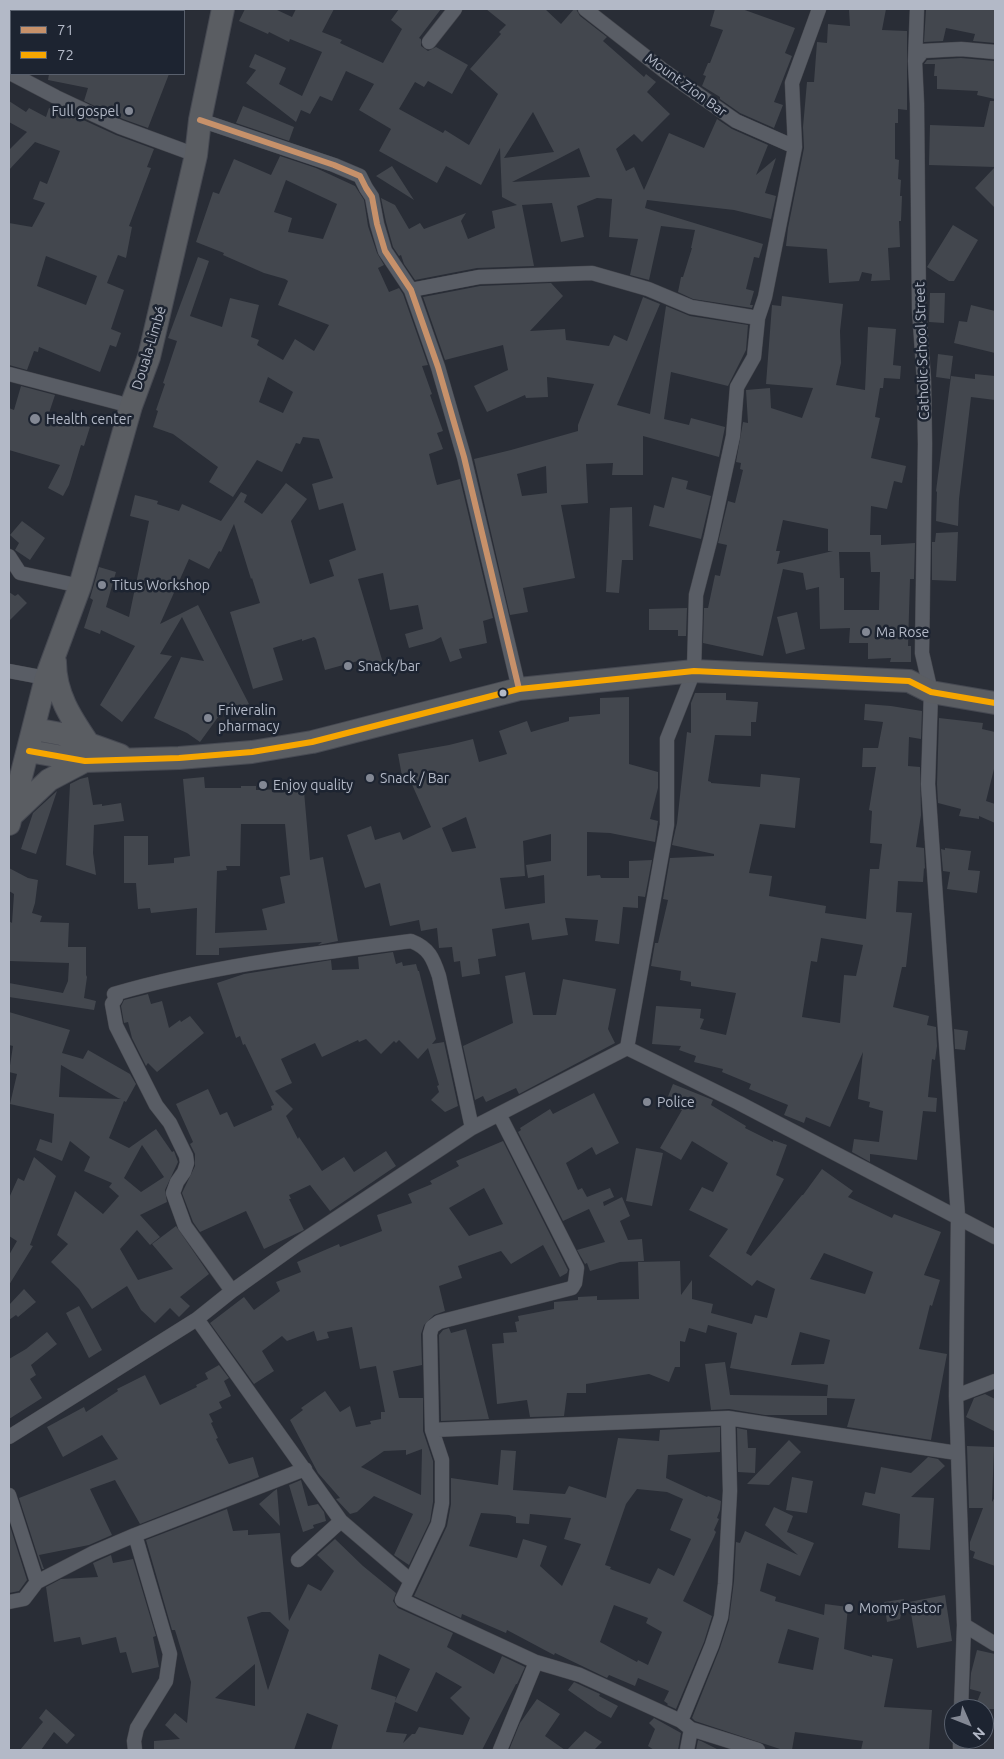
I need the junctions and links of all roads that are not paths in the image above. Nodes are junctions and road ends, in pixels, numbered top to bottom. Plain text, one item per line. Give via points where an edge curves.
1 (223, 9) edge
2 (455, 9) edge
3 (585, 9) edge
4 (818, 9) edge
5 (917, 9) edge
6 (429, 42) dead end
7 (994, 51) edge
8 (915, 61) junction
9 (15, 75) edge
10 (200, 120) junction
11 (795, 147) junction
12 (196, 156) junction
13 (411, 290) junction
14 (758, 318) junction
15 (9, 374) edge
16 (131, 406) junction
17 (9, 556) edge
18 (80, 586) junction
19 (55, 655) junction
20 (9, 671) edge
21 (694, 671) junction
22 (46, 678) junction
23 (519, 689) junction
24 (931, 692) junction
25 (995, 703) edge
26 (34, 730) junction
27 (29, 751) junction
28 (86, 752) junction
29 (10, 820) edge
30 (627, 1048) junction
31 (499, 1114) junction
32 (472, 1128) junction
33 (958, 1216) junction
34 (995, 1236) edge
35 (232, 1291) junction
36 (197, 1319) junction
37 (995, 1381) edge
38 (956, 1396) junction
39 (728, 1418) junction
40 (432, 1430) junction
41 (9, 1437) edge
42 (957, 1453) junction
43 (305, 1469) junction
44 (9, 1495) edge
45 (341, 1521) junction
46 (135, 1535) junction
47 (298, 1560) dead end
48 (411, 1581) junction
49 (37, 1582) junction
50 (9, 1602) edge
51 (964, 1625) junction
52 (995, 1644) edge
53 (536, 1662) junction
54 (961, 1699) edge
55 (686, 1725) junction
56 (135, 1750) edge
57 (500, 1750) edge
58 (687, 1750) edge
59 (758, 1750) edge

1 - 10 highway, Douala-Limbé
2 - 6 street
3 - 11 street, Mount Zion Bar via 663,70 736,121
4 - 11 street via 792,83
5 - 8 street, Catholic School Street
7 - 8 street via 961,48 923,51
8 - 24 street, Catholic School Street via 925,444 922,654
9 - 12 street via 120,127
10 - 12 highway, Douala-Limbé
10 - 13 street via 360,176 372,197 385,251
11 - 14 street
12 - 16 highway, Douala-Limbé via 149,357
13 - 14 street via 479,277 592,273 648,289 691,307
13 - 23 street via 464,457
14 - 21 street via 754,357 737,387 734,436 696,594
15 - 16 street
16 - 18 highway, Douala-Limbé
17 - 18 street via 20,573
18 - 19 highway, Douala-Limbé
19 - 22 highway, Douala-Limbé
19 - 28 highway via 58,689
20 - 22 street
21 - 23 highway
21 - 24 highway via 908,681
21 - 30 street via 667,739 667,825
22 - 26 highway, Douala-Limbé
23 - 28 highway via 312,742 252,752 179,758 128,758
24 - 25 highway
24 - 33 street, Catholic School Street via 928,784
26 - 27 highway, Douala-Limbé
26 - 28 highway via 61,734
27 - 28 highway
27 - 29 highway, Douala-Limbé
28 - 29 highway via 49,780
30 - 31 street
30 - 33 street
31 - 32 street
31 - 40 street via 577,1268 577,1274 572,1288 439,1322 432,1327
32 - 35 street
32 - 35 street via 439,976 434,962 421,945 410,941 268,960 152,983 114,994 116,998 112,1004 116,1026 186,1156 184,1172 173,1193 185,1226
33 - 34 street
33 - 38 street, Catholic School Street
35 - 36 street
36 - 41 street
36 - 43 street
37 - 38 street
38 - 42 street, Catholic School Street
39 - 40 street
39 - 42 street
39 - 55 street via 730,1491 725,1584 712,1645
40 - 48 street via 442,1460 442,1503 438,1524
42 - 51 street, Catholic School Street
43 - 45 street
43 - 46 street
44 - 49 street
45 - 47 street
45 - 48 street
46 - 49 street
46 - 56 street via 170,1654 166,1681 137,1728
48 - 53 street via 402,1600
49 - 50 street via 24,1599
51 - 52 street
51 - 54 street, Catholic School Street
53 - 55 street via 580,1675
53 - 57 street
55 - 58 street
55 - 59 street

